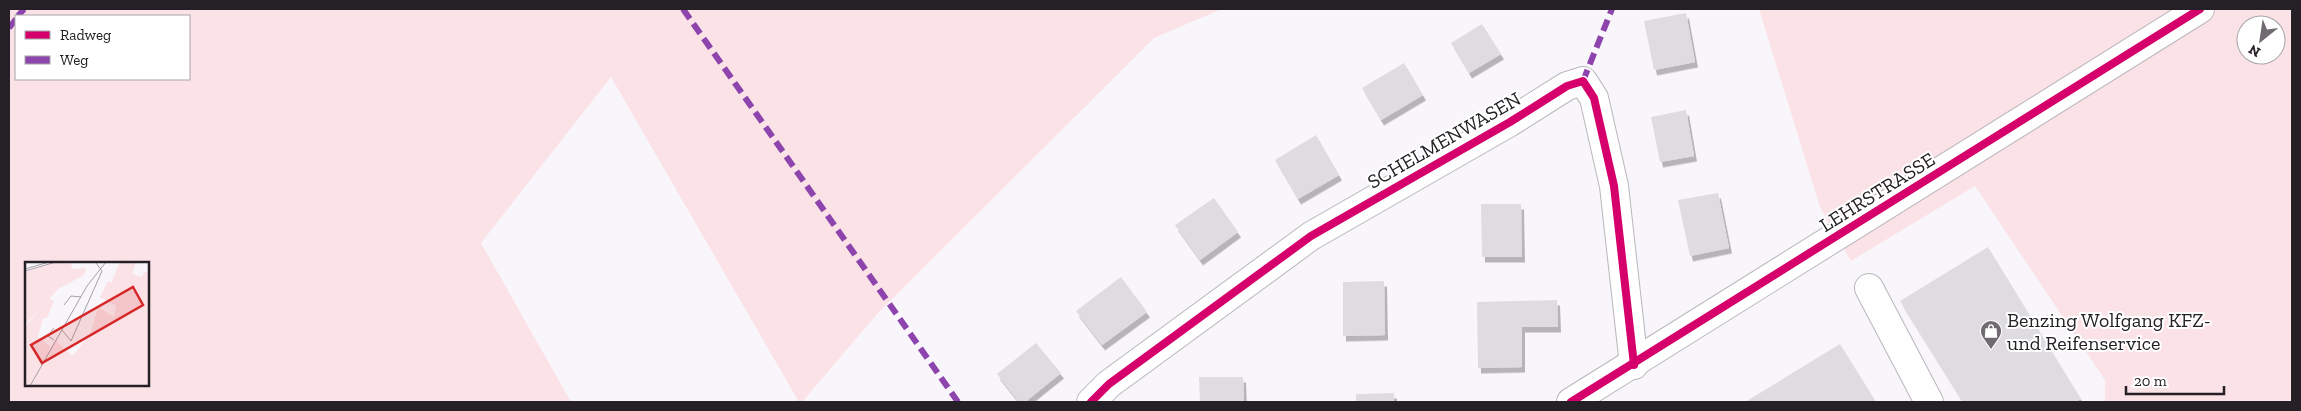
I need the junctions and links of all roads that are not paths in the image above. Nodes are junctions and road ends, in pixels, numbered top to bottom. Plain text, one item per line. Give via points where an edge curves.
1 (2200, 9) edge
2 (1869, 288) dead end
3 (1634, 364) junction
4 (1091, 402) edge
5 (1571, 402) edge
6 (1929, 402) edge

1 - 3 street, LEHRSTRASSE
2 - 6 street
3 - 4 street, SCHELMENWASEN via 1614,186 1594,98 1583,81 1567,86 1311,236 1109,384
3 - 5 street, LEHRSTRASSE

